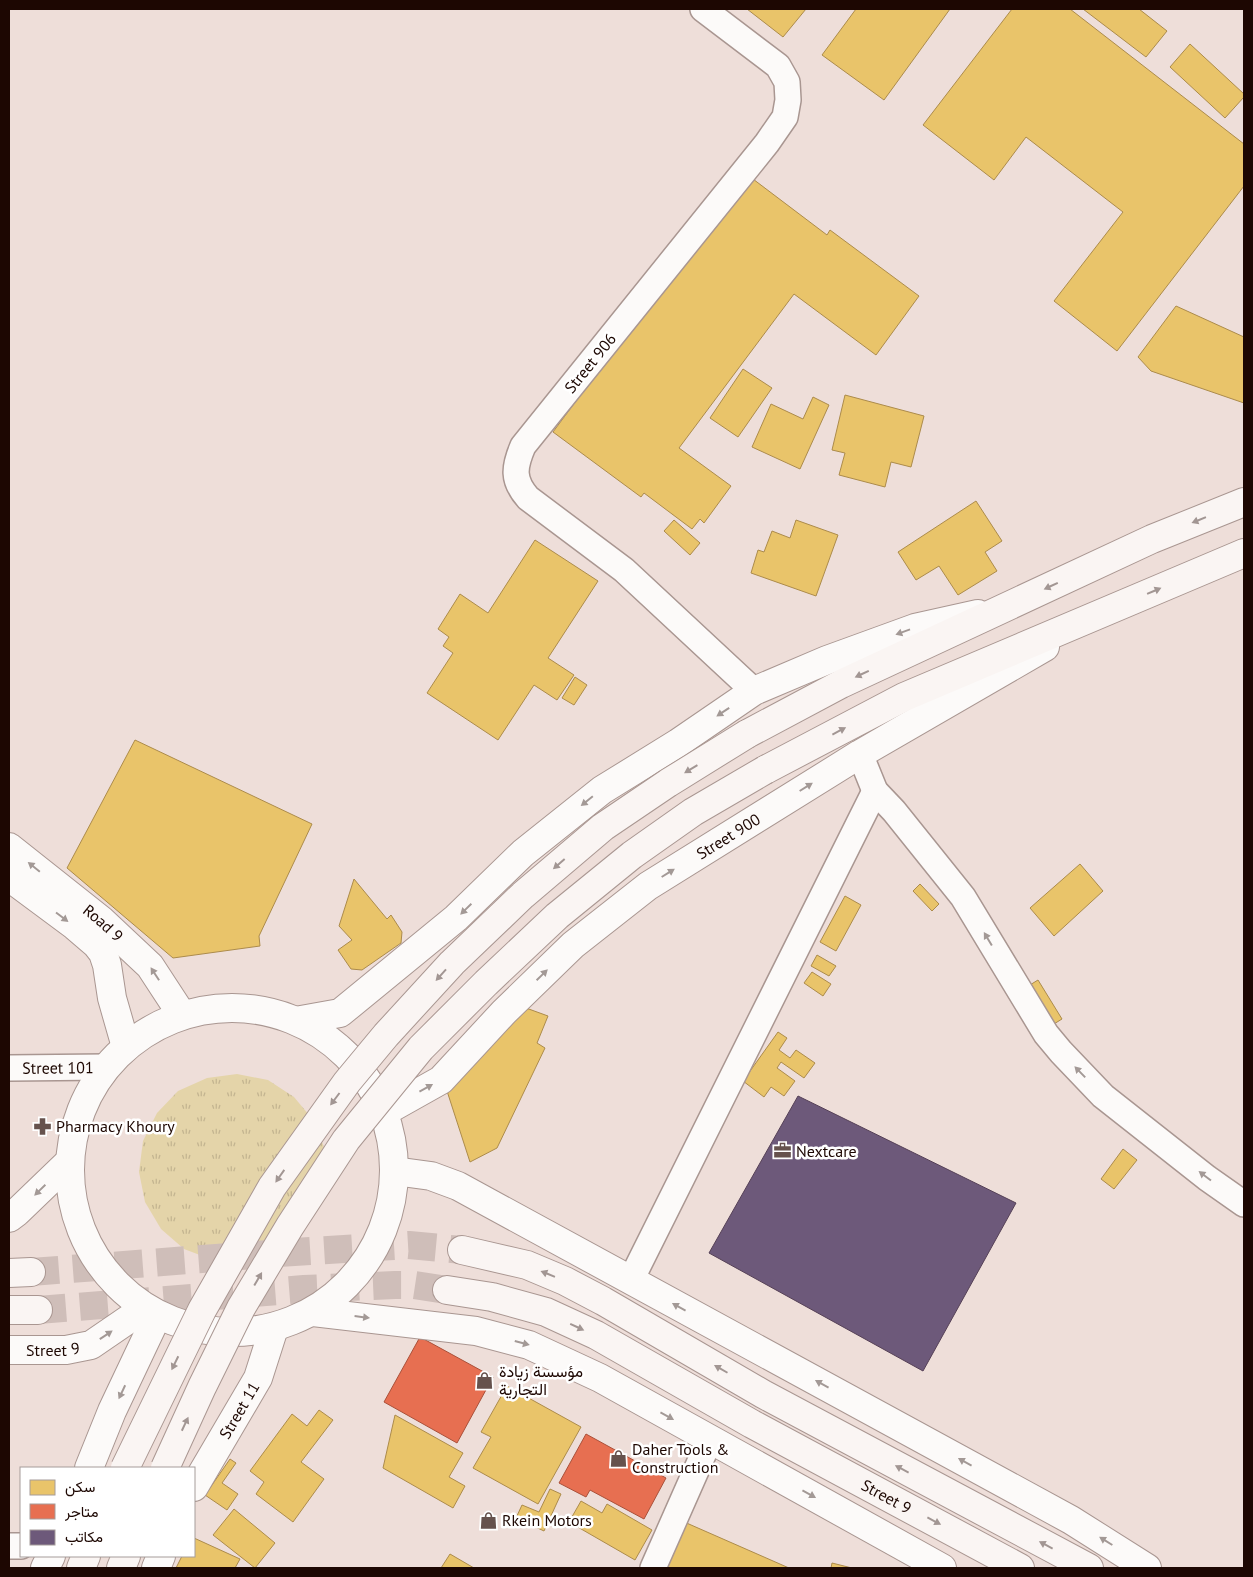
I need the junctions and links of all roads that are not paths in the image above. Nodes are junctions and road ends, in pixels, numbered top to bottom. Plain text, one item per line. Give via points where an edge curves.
1 (703, 9) edge
2 (1244, 502) edge
3 (1244, 553) edge
4 (1001, 609) junction
5 (1109, 610) junction
6 (754, 691) junction
7 (860, 754) junction
8 (875, 791) junction
9 (9, 846) edge
10 (9, 877) edge
11 (182, 1015) junction
12 (301, 1020) junction
13 (126, 1047) junction
14 (106, 1067) junction
15 (9, 1068) edge
16 (384, 1112) junction
17 (70, 1161) junction
18 (394, 1171) junction
19 (1244, 1204) edge
20 (9, 1218) edge
21 (462, 1250) tunnel mouth
22 (631, 1280) junction
23 (447, 1290) tunnel mouth
24 (9, 1310) edge
25 (38, 1310) tunnel mouth
26 (151, 1312) junction
27 (313, 1312) junction
28 (274, 1328) junction
29 (9, 1350) edge
30 (710, 1439) junction
31 (88, 1467) edge
32 (125, 1467) edge
33 (165, 1467) edge
34 (195, 1485) edge
35 (935, 1567) edge
36 (653, 1568) edge
37 (1020, 1568) edge
38 (1089, 1568) edge
39 (1147, 1568) edge

1 - 6 street, Street 906 via 778,66 787,82 785,116 767,143 523,446 516,472 518,487 528,498 624,570
2 -> 4 main road via 1152,539
5 -> 3 main road
4 -> 6 street via 915,628
4 -> 32 main road, bridge via 841,684 747,734 668,783 603,827 523,895 452,963 347,1082 272,1187 202,1310
5 - 7 street, Street 900
33 -> 5 main road, bridge via 241,1308 346,1140 421,1048 557,916 632,855 693,812 765,770 904,697
6 -> 12 street via 602,790 523,853 456,918 340,1013
7 - 8 street
16 -> 7 street, Street 900 via 441,1080 573,945 648,886
19 -> 8 street via 1103,1096 1061,1052 1046,1034 963,897
8 - 22 street
11 -> 9 street, Road 9 via 150,966 101,920
10 -> 13 street, Road 9 via 75,926 103,953
11 - 12 street via 234,1007
11 - 13 street via 152,1028
12 - 16 street via 363,1074
13 - 14 street
14 - 15 street, Street 101
14 - 17 street via 80,1111
16 - 18 street via 392,1141
17 -> 20 street
17 - 26 street via 76,1218 102,1270
18 - 22 street via 431,1176 458,1186
18 - 27 street via 385,1226 356,1276
38 -> 21 main road via 763,1394 565,1281 527,1265
39 -> 22 street via 1071,1520
23 -> 37 main road, Street 9 via 492,1297 546,1312 596,1335 752,1424
24 - 25 main road
26 - 28 street via 214,1333
29 -> 26 street, Street 9 via 66,1350 91,1345
26 -> 31 street
27 - 28 street
27 -> 30 street via 476,1331 529,1345 600,1378
28 - 34 street, Street 11 via 258,1378
30 -> 35 street
30 - 36 street

